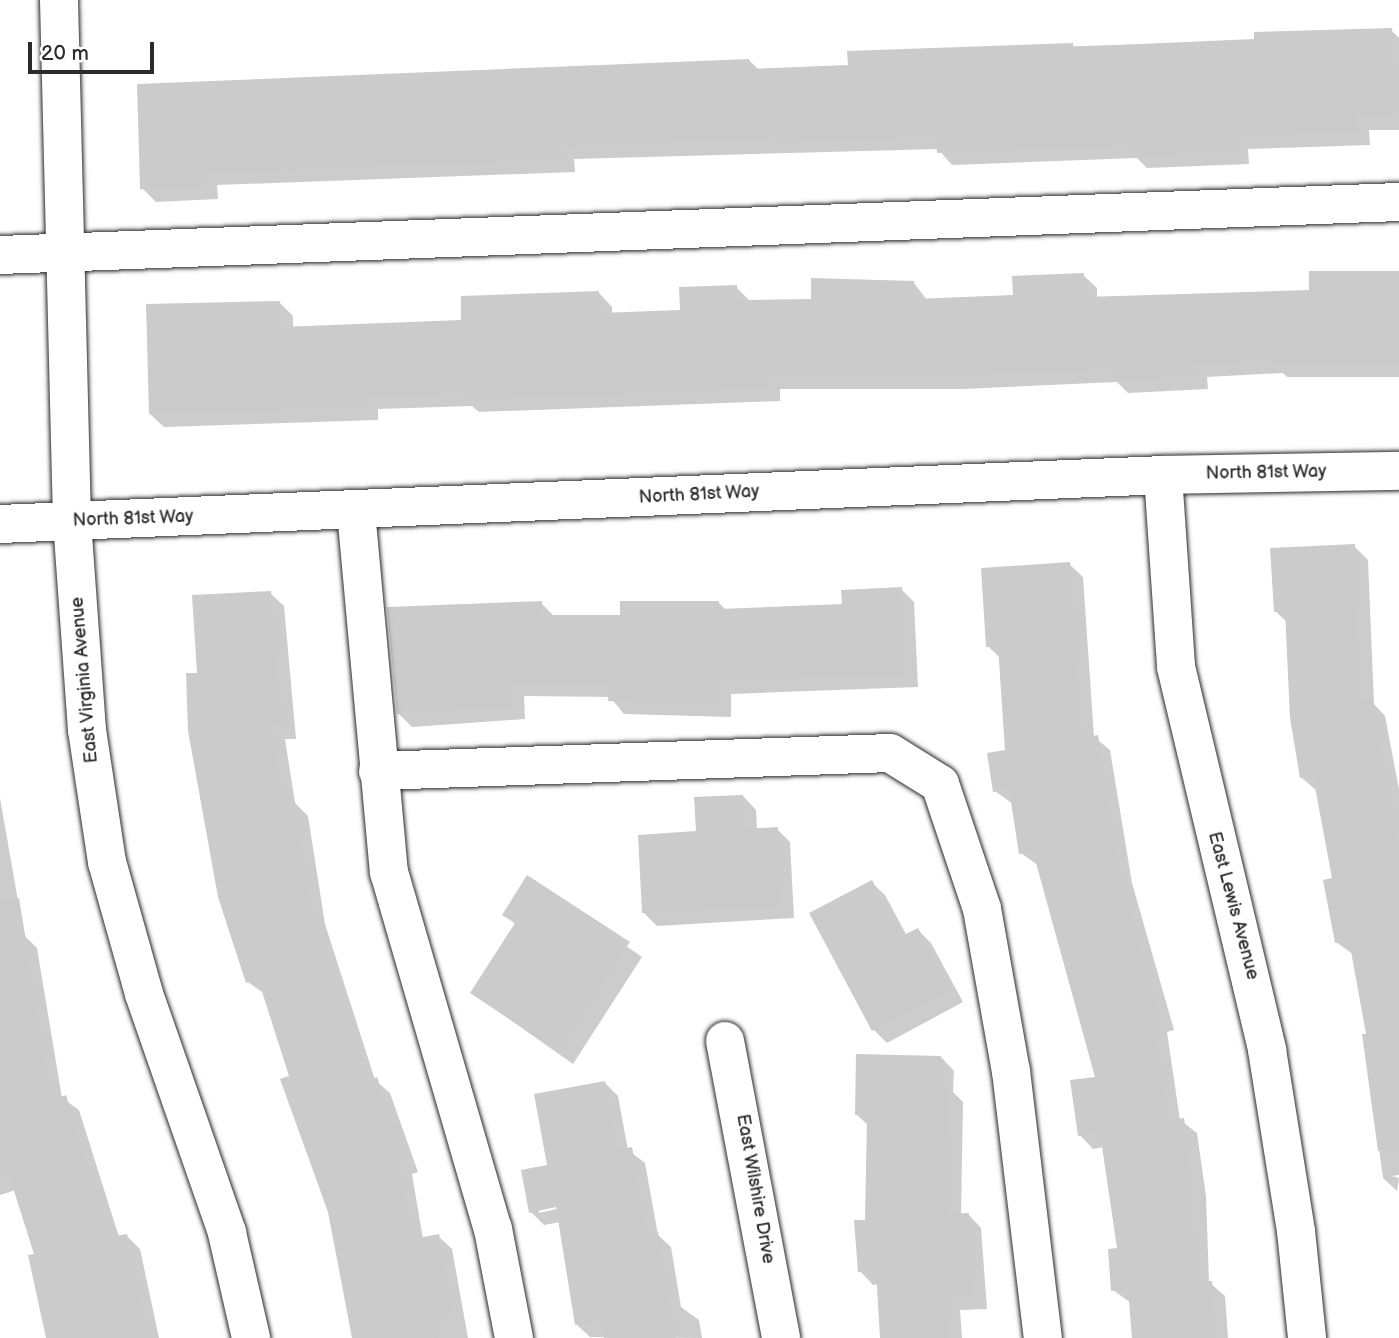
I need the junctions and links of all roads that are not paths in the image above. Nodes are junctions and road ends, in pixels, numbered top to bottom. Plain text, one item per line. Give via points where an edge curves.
1 (59, 0) edge
2 (1399, 202) edge
3 (65, 252) junction
4 (0, 255) edge
5 (1399, 471) edge
6 (1163, 475) junction
7 (356, 511) junction
8 (72, 522) junction
9 (0, 524) edge
10 (378, 771) junction
11 (725, 1041) dead end
12 (251, 1338) edge
13 (514, 1338) edge
14 (780, 1338) edge
15 (1042, 1338) edge
16 (1307, 1338) edge

1 - 3 street, East Virginia Avenue
2 - 3 street
3 - 4 street
3 - 8 street, East Virginia Avenue
5 - 6 street, North 81st Way
6 - 7 street, North 81st Way
6 - 16 street, East Lewis Avenue via 1176,667 1267,1051 1296,1231
7 - 8 street, North 81st Way
7 - 10 street
8 - 9 street, North 81st Way
8 - 12 street, East Virginia Avenue via 88,730 107,862 144,994 227,1233
10 - 13 street via 389,872 493,1229
10 - 15 street via 890,753 940,784 982,909 1011,1071
11 - 14 street, East Wilshire Drive

